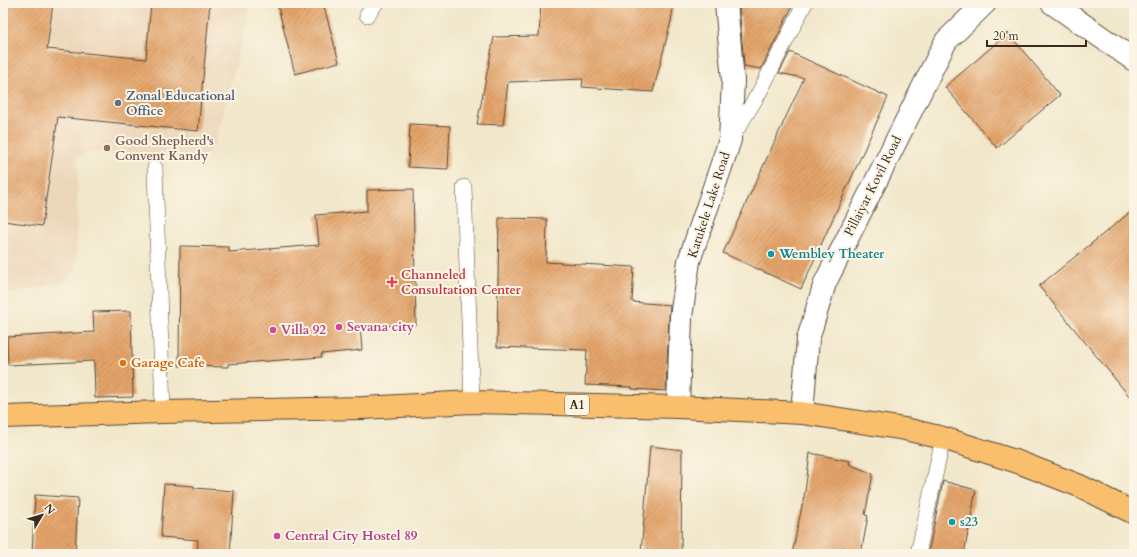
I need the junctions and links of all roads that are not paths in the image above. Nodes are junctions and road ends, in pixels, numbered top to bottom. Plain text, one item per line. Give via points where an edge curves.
1 (726, 3) edge
2 (805, 3) edge
3 (985, 3) edge
4 (1052, 3) edge
5 (1134, 60) edge
6 (730, 140) junction
7 (155, 168) dead end
8 (464, 187) dead end
9 (472, 402) junction
10 (678, 407) junction
11 (164, 412) junction
12 (802, 413) junction
13 (3, 417) edge
14 (942, 438) junction
15 (1134, 513) edge
16 (918, 554) edge

1 - 6 street, Katukele Lake Road via 733,80
2 - 6 lane via 759,93
3 - 12 street, Pillaiyar Kovil Road via 946,41 825,282 808,339
4 - 5 street
6 - 10 street, Katukele Lake Road via 689,260 681,317
7 - 11 lane
8 - 9 lane
9 - 10 highway, A1
9 - 11 highway, A1 via 363,408
10 - 12 highway, A1
11 - 13 highway, A1
12 - 14 highway, A1 via 905,429
14 - 15 highway, A1 via 1018,462 1080,486
14 - 16 lane

